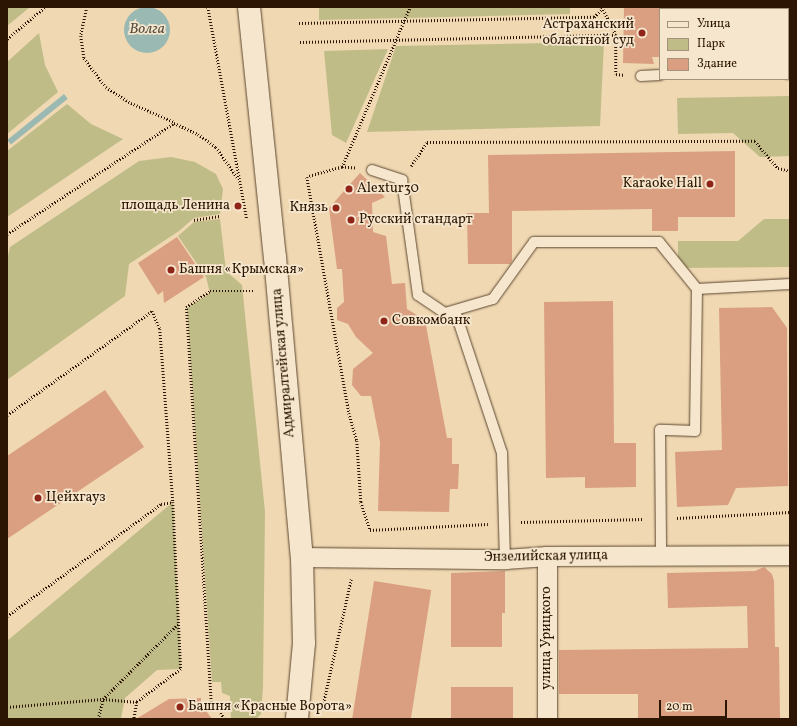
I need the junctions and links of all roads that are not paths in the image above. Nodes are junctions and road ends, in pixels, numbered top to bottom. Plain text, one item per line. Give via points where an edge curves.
1 (249, 7) edge
2 (659, 75) edge
3 (641, 76) road end
4 (372, 170) dead end
5 (790, 284) edge
6 (697, 289) junction
7 (455, 311) junction
8 (790, 555) edge
9 (547, 556) junction
10 (661, 556) junction
11 (302, 557) junction
12 (505, 559) junction
13 (297, 719) edge
14 (547, 719) edge

1 - 11 main road, Адмиралтейская улица
2 - 3 lane
4 - 7 lane via 402,180 418,294 445,314
5 - 6 lane
6 - 7 lane via 659,242 534,242 493,299
6 - 10 lane via 695,431 660,430
7 - 12 lane via 502,453
8 - 10 street, Энзелийская улица
9 - 10 street, Энзелийская улица
9 - 12 street, Энзелийская улица
9 - 14 street, улица Урицкого
11 - 12 street, Энзелийская улица
11 - 13 main road, Адмиралтейская улица via 304,643

